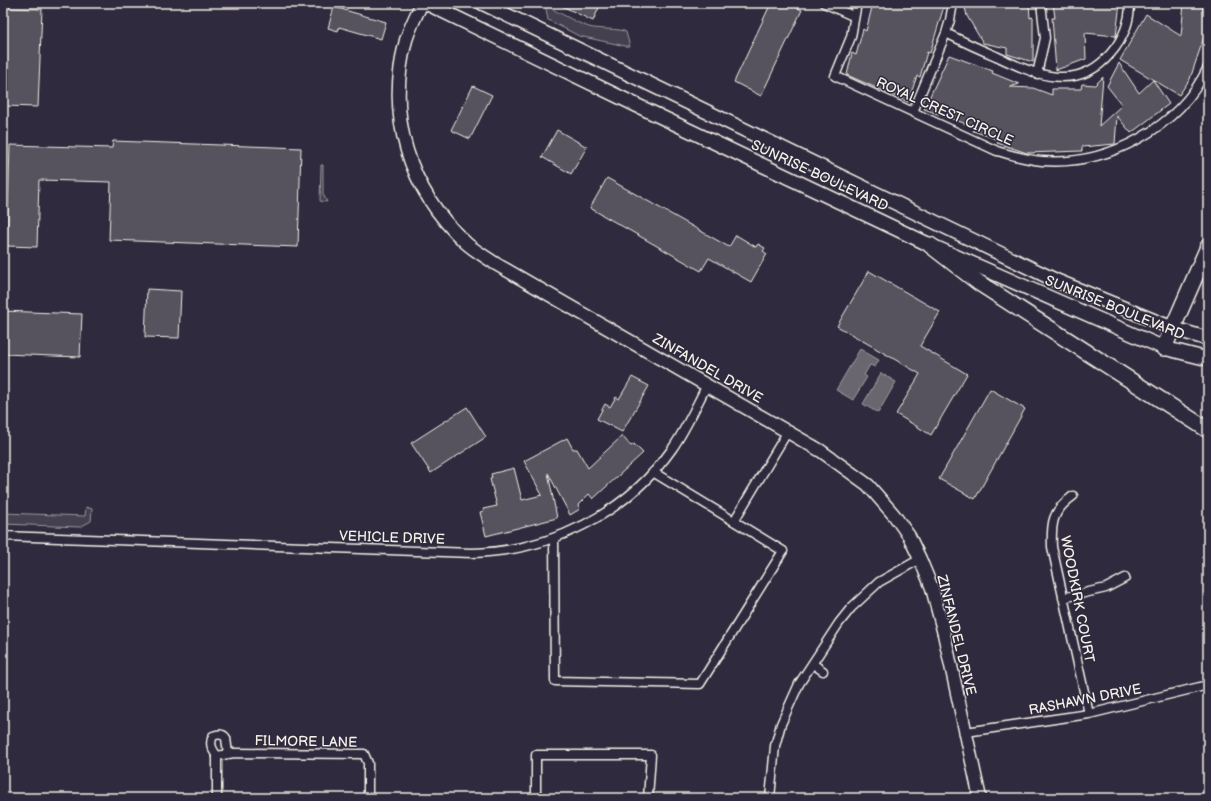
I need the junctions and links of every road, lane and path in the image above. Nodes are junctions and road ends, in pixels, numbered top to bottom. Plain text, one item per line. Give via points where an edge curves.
1 (422, 3) edge
2 (426, 3) edge
3 (482, 3) edge
4 (824, 3) edge
5 (857, 3) edge
6 (953, 3) edge
7 (1041, 3) edge
8 (1130, 3) edge
9 (853, 16) junction
10 (946, 33) junction
11 (1208, 67) edge
12 (1037, 74) junction
13 (913, 112) junction
14 (930, 245) junction
15 (1208, 247) edge
16 (1172, 328) junction
17 (1208, 339) edge
18 (1164, 348) junction
19 (1208, 359) edge
20 (707, 385) junction
21 (1208, 430) edge
22 (788, 431) junction
23 (653, 472) junction
24 (1073, 496) dead end
25 (734, 521) junction
26 (3, 536) edge
27 (554, 538) junction
28 (920, 559) junction
29 (1125, 578) dead end
30 (1063, 598) junction
31 (812, 664) junction
32 (823, 671) dead end
33 (1208, 685) edge
34 (1089, 714) junction
35 (966, 732) junction
36 (228, 754) junction
37 (217, 756) junction
38 (218, 798) edge
39 (368, 798) edge
40 (536, 798) edge
41 (648, 798) edge
42 (770, 798) edge
43 (980, 798) edge

1 - 20 street, ZINFANDEL DRIVE via 406,39 399,93 401,129 412,169 436,209 467,244 496,264
2 - 14 main road, SUNRISE BOULEVARD
3 - 16 main road, SUNRISE BOULEVARD via 1057,281
4 - 9 street
5 - 9 street, ROYAL CREST CIRCLE
6 - 10 street
7 - 12 street via 1045,38
8 - 12 street via 1124,34 1117,46 1100,64 1073,76
9 - 13 street, ROYAL CREST CIRCLE via 852,36 835,76
10 - 12 street
10 - 13 street
11 - 13 street, ROYAL CREST CIRCLE via 1186,101 1154,129 1126,146 1085,159 1057,161 1022,158 997,151
14 - 18 main road, SUNRISE BOULEVARD
14 - 21 highway via 979,283
15 - 16 highway
16 - 17 main road, SUNRISE BOULEVARD
16 - 18 highway
18 - 19 main road, SUNRISE BOULEVARD
20 - 22 street, ZINFANDEL DRIVE
20 - 23 street, VEHICLE DRIVE via 681,435
22 - 25 street
22 - 28 street, ZINFANDEL DRIVE via 838,462 868,485 909,536
23 - 25 street
23 - 27 street, VEHICLE DRIVE via 605,513
24 - 30 street, WOODKIRK COURT via 1056,512 1051,530
25 - 27 street via 783,551 700,684 555,682
26 - 27 street, VEHICLE DRIVE via 472,553 509,550
28 - 31 street via 895,572 864,594 839,623
28 - 35 street, ZINFANDEL DRIVE via 932,588
29 - 30 street via 1106,588
30 - 34 street, WOODKIRK COURT
31 - 32 street
31 - 42 street via 799,684 781,724 772,767
33 - 34 street, RASHAWN DRIVE
34 - 35 street, RASHAWN DRIVE
35 - 43 street, ZINFANDEL DRIVE
36 - 37 street, FILMORE LANE
36 - 37 street via 226,738 223,734 218,734 213,736 211,743
36 - 39 street, FILMORE LANE via 364,754 368,763
37 - 38 street
40 - 41 street via 536,755 650,755

